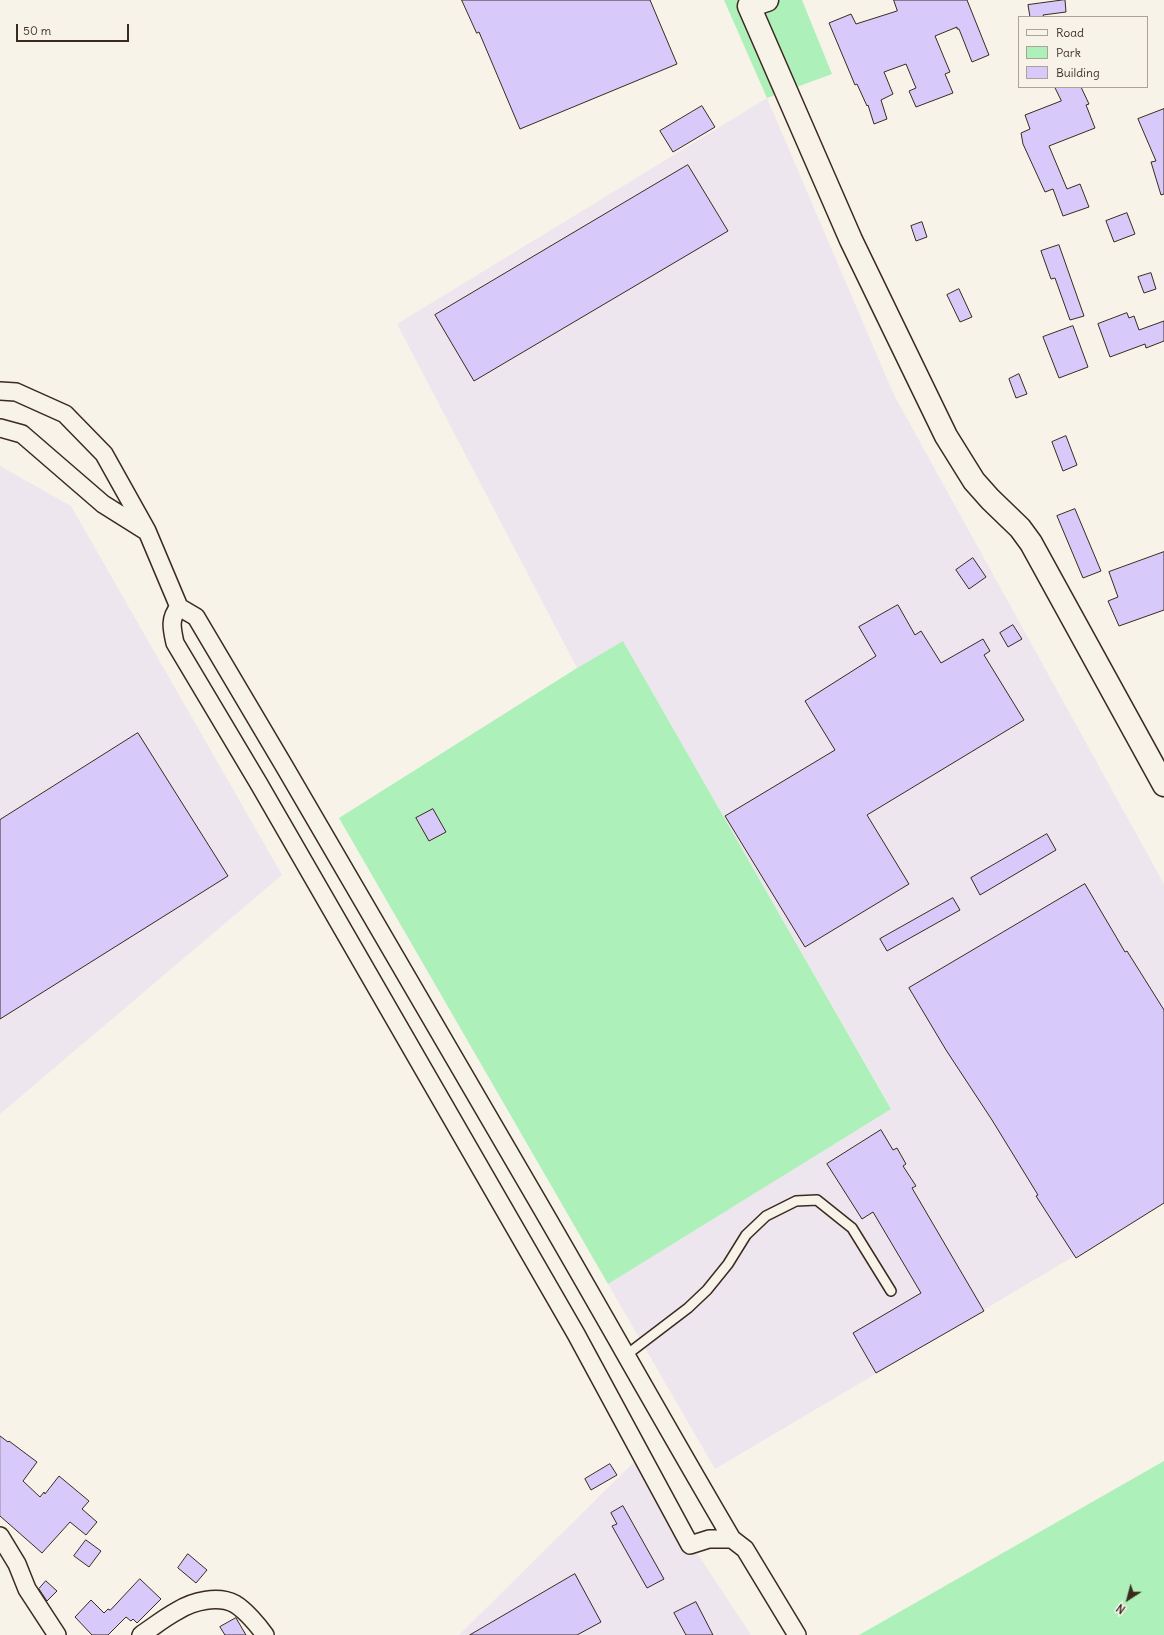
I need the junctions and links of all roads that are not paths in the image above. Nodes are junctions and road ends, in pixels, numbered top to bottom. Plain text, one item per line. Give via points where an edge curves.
1 (755, 2) edge
2 (0, 391) edge
3 (0, 428) edge
4 (147, 531) junction
5 (179, 607) junction
6 (1164, 785) edge
7 (891, 1291) dead end
8 (625, 1356) junction
9 (0, 1536) edge
10 (732, 1539) junction
11 (57, 1635) edge
12 (141, 1635) edge
13 (265, 1635) edge
14 (797, 1635) edge

1 - 6 street via 851,240 946,436 974,481 1032,543
2 - 4 street via 16,392 65,414 104,454
3 - 4 street via 22,434 103,504
4 - 5 street
5 - 8 street via 196,617 400,962
5 - 10 street via 170,625 175,643 260,784 576,1334 690,1545 709,1539
7 - 8 lane via 852,1228 817,1200 796,1201 766,1216 746,1235 728,1264 707,1290 688,1308
8 - 10 street
9 - 11 street via 17,1564 27,1589
10 - 14 street via 745,1549
12 - 13 street via 177,1610 198,1602 218,1599 236,1604

